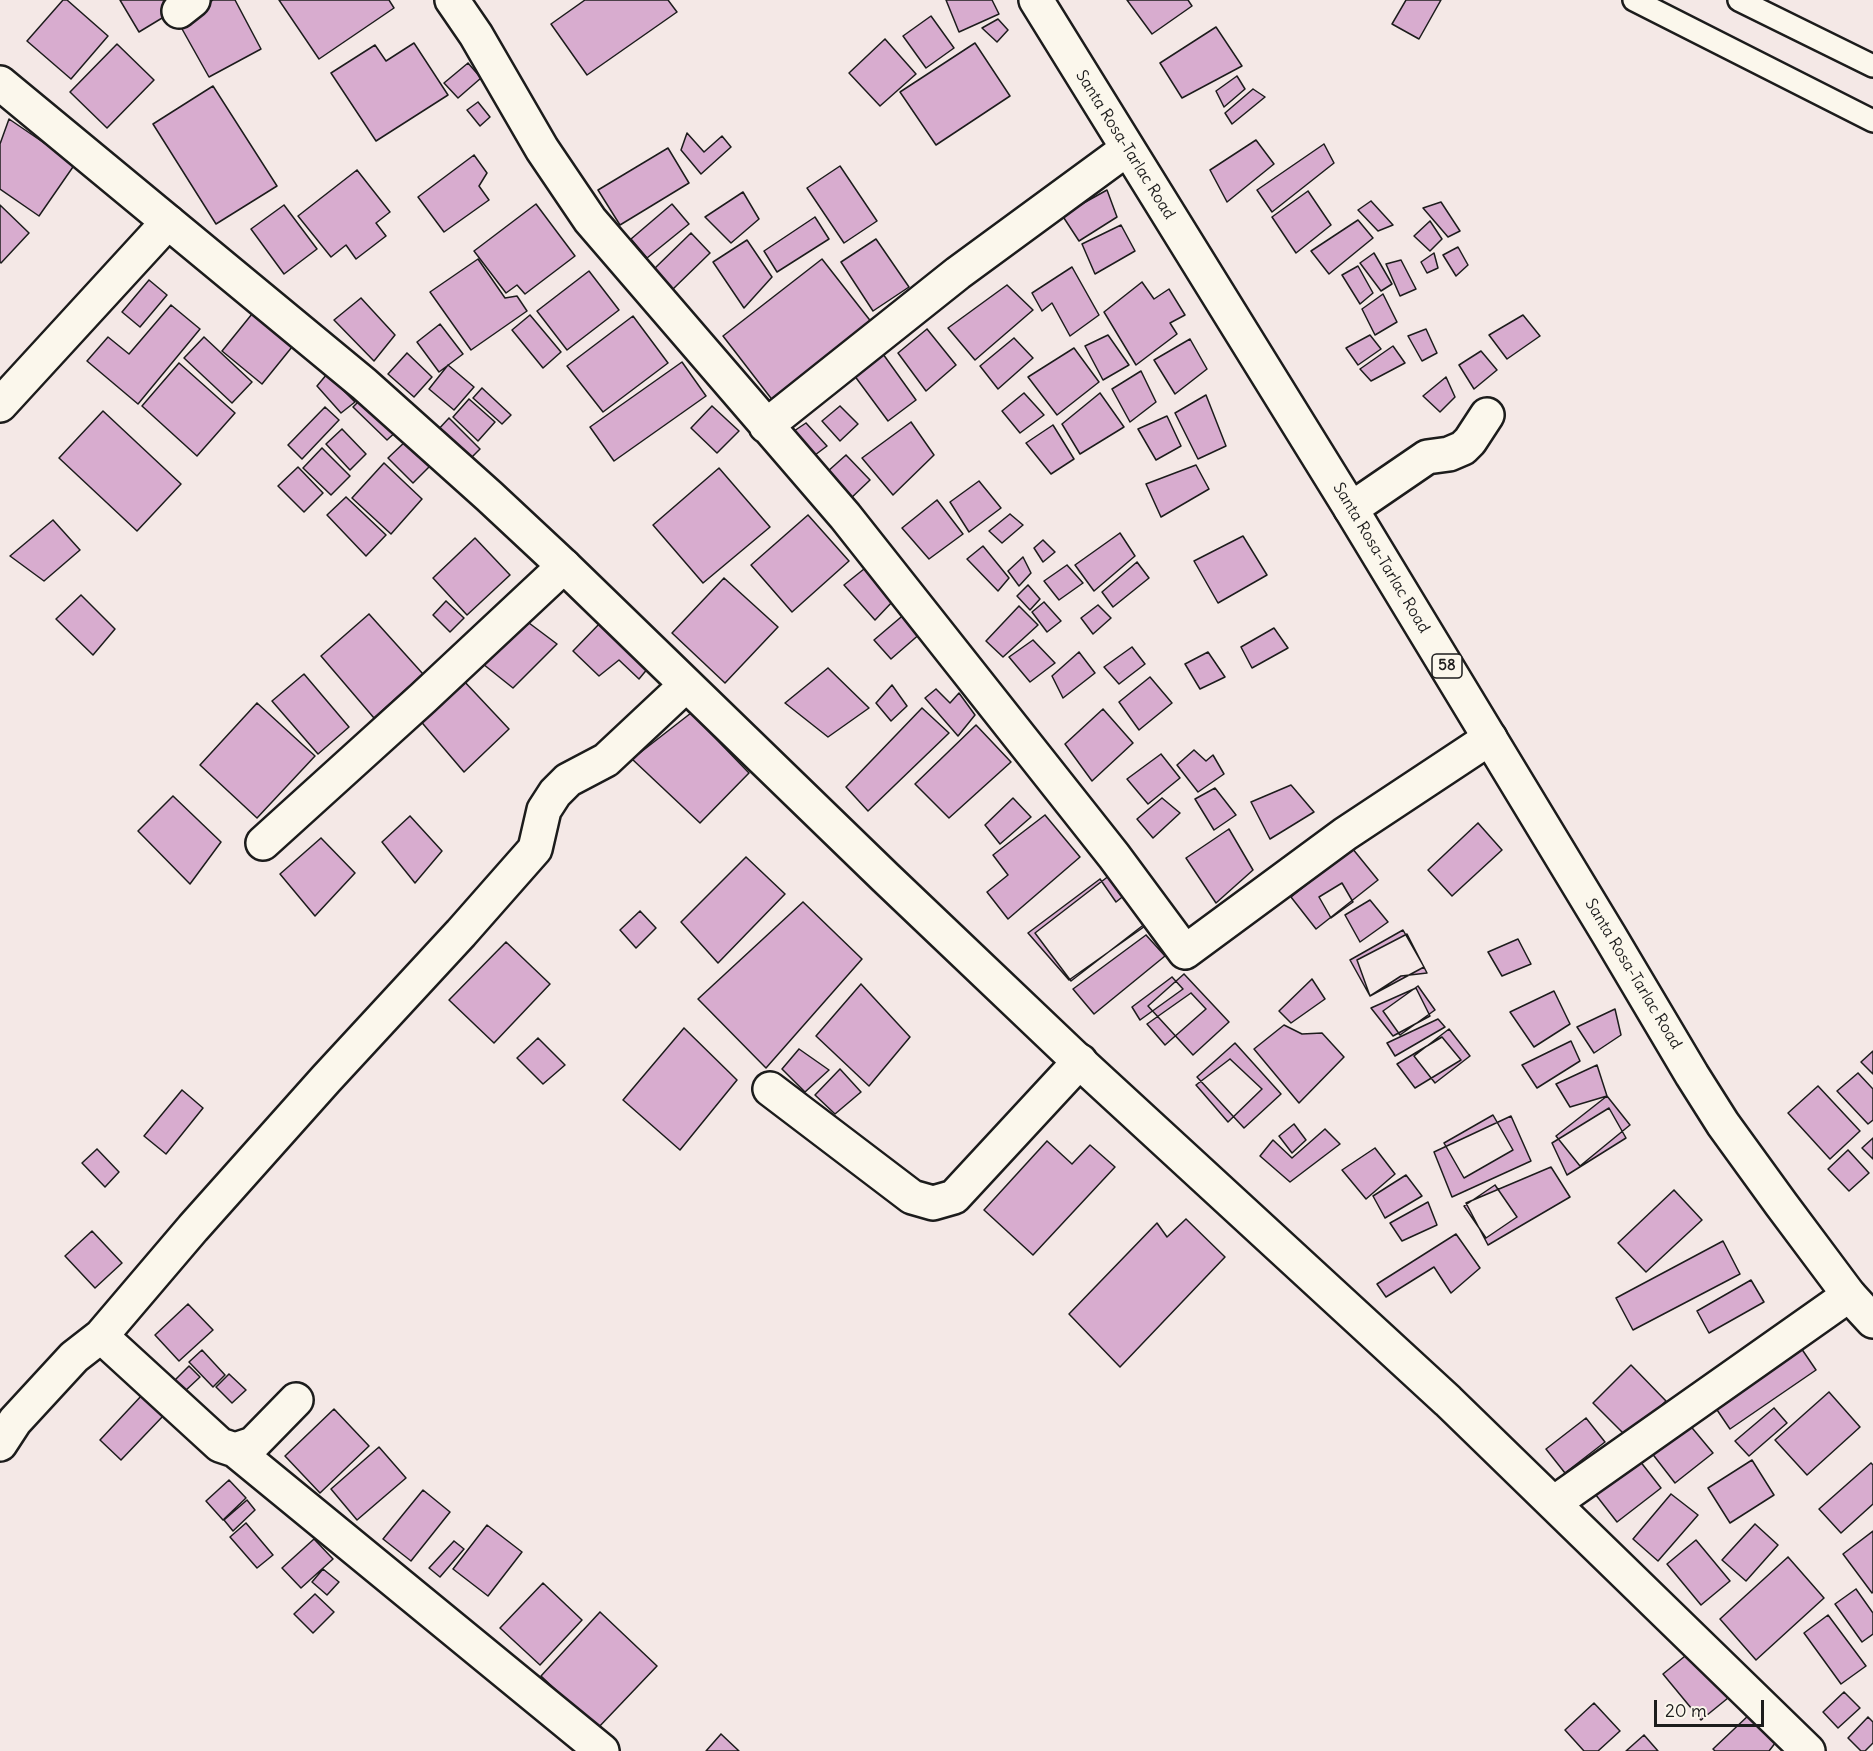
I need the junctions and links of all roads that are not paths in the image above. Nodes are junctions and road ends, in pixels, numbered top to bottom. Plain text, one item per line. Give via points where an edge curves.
1 (452, 0) edge
2 (1036, 0) edge
3 (1634, 0) edge
4 (1739, 0) edge
5 (1873, 66) edge
6 (0, 83) edge
7 (1873, 121) edge
8 (1127, 149) junction
9 (168, 222) junction
10 (0, 405) edge
11 (1487, 414) dead end
12 (766, 426) junction
13 (1351, 509) junction
14 (564, 566) junction
15 (686, 685) junction
16 (1490, 738) junction
17 (263, 843) dead end
18 (1080, 1061) junction
19 (770, 1089) dead end
20 (1849, 1295) junction
21 (1873, 1321) edge
22 (101, 1336) junction
23 (296, 1400) dead end
24 (0, 1444) edge
25 (235, 1450) junction
26 (1554, 1503) junction
27 (602, 1751) edge
28 (1808, 1751) edge

1 - 12 main road via 590,220
2 - 8 main road, Santa Rosa-Tarlac Road / 58
3 - 7 lane
4 - 5 lane
6 - 9 main road
8 - 12 main road via 958,273
8 - 13 main road, Santa Rosa-Tarlac Road / 58
9 - 10 main road
9 - 14 main road via 364,384
11 - 13 main road via 1463,448 1427,457
12 - 16 main road via 845,516 1114,856 1185,952 1345,834
13 - 16 main road, Santa Rosa-Tarlac Road / 58
14 - 15 main road
14 - 17 main road
15 - 18 main road
15 - 22 main road via 606,760 568,780 555,793 543,810 535,849
16 - 20 main road, Santa Rosa-Tarlac Road / 58 via 1723,1124
18 - 19 main road via 954,1197 933,1203 912,1197
18 - 26 main road
20 - 21 main road, Santa Rosa-Tarlac Road / 58
20 - 26 main road
22 - 24 main road via 74,1357 15,1421
22 - 25 main road via 220,1445
23 - 25 main road via 253,1444
25 - 27 main road
26 - 28 main road

